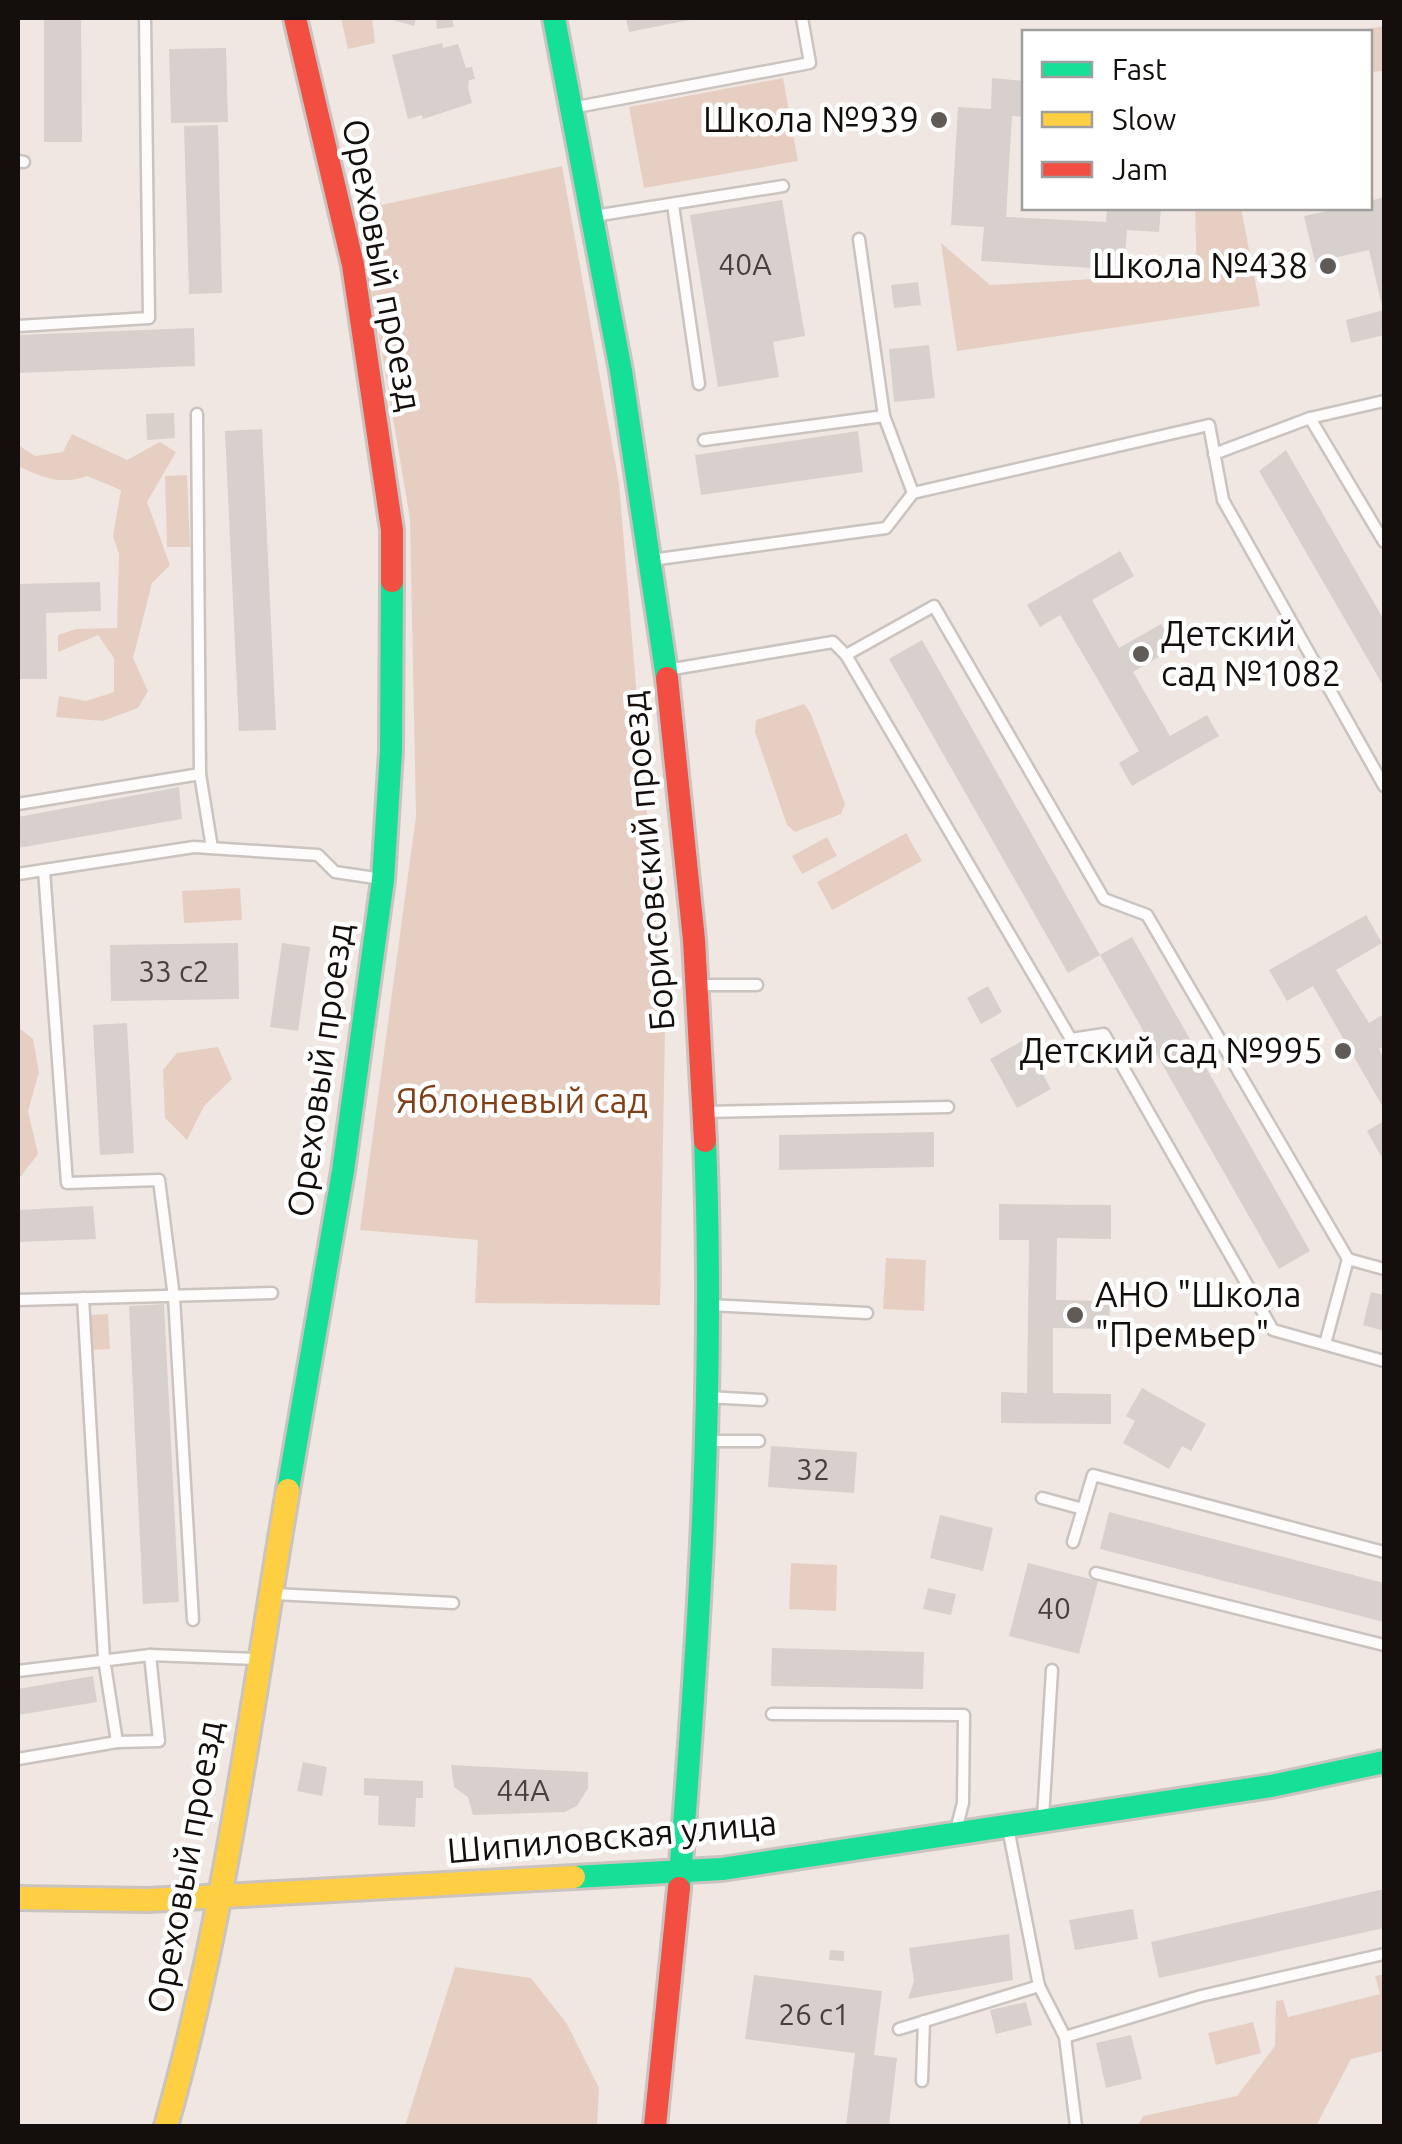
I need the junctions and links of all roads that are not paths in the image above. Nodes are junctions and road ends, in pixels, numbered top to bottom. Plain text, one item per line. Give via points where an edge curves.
1 (144, 18) edge
2 (295, 18) edge
3 (554, 18) edge
4 (802, 18) edge
5 (573, 107) junction
6 (784, 186) dead end
7 (672, 205) junction
8 (593, 216) junction
9 (859, 239) dead end
10 (18, 326) edge
11 (700, 384) dead end
12 (1384, 401) edge
13 (197, 414) dead end
14 (884, 416) junction
15 (1310, 418) junction
16 (704, 440) dead end
17 (1214, 454) junction
18 (913, 493) junction
19 (1384, 542) edge
20 (651, 560) junction
21 (846, 656) junction
22 (666, 670) junction
23 (200, 774) junction
24 (1384, 786) edge
25 (18, 804) edge
26 (212, 848) junction
27 (44, 870) junction
28 (18, 874) edge
29 (383, 880) junction
30 (695, 985) junction
31 (757, 985) dead end
32 (948, 1108) dead end
33 (704, 1112) junction
34 (1348, 1259) junction
35 (1384, 1269) edge
36 (272, 1294) dead end
37 (174, 1296) junction
38 (83, 1298) junction
39 (18, 1300) edge
40 (707, 1305) junction
41 (867, 1313) dead end
42 (1325, 1344) junction
43 (1384, 1361) edge
44 (706, 1396) junction
45 (761, 1400) dead end
46 (705, 1440) junction
47 (760, 1441) dead end
48 (1042, 1498) dead end
49 (1083, 1509) junction
50 (1073, 1542) dead end
51 (1384, 1552) edge
52 (1096, 1573) dead end
53 (268, 1594) junction
54 (453, 1603) dead end
55 (193, 1620) dead end
56 (1384, 1645) edge
57 (150, 1655) junction
58 (104, 1658) junction
59 (258, 1659) junction
60 (1052, 1670) dead end
61 (18, 1671) edge
62 (772, 1714) dead end
63 (117, 1742) junction
64 (18, 1759) edge
65 (1384, 1762) edge
66 (1043, 1819) junction
67 (1007, 1825) junction
68 (956, 1831) junction
69 (680, 1874) junction
70 (216, 1896) junction
71 (18, 1898) edge
72 (1384, 1954) edge
73 (1040, 1986) junction
74 (924, 2021) junction
75 (899, 2028) dead end
76 (1065, 2037) junction
77 (922, 2082) dead end
78 (166, 2126) edge
79 (654, 2126) edge
80 (1076, 2126) edge

1 - 10 lane via 149,318
2 - 29 street, Ореховый проезд via 353,265 392,530
3 - 5 street, Борисовский проезд
4 - 5 lane via 810,63
5 - 8 street, Борисовский проезд
6 - 7 lane
7 - 8 lane
7 - 11 lane
8 - 20 street, Борисовский проезд
9 - 14 lane
12 - 15 lane
13 - 23 lane
14 - 16 lane
14 - 18 lane
15 - 17 lane
15 - 19 lane
17 - 18 lane via 1209,425
17 - 24 lane via 1223,500
18 - 20 lane via 886,528
20 - 22 street, Борисовский проезд
21 - 22 lane via 833,642
21 - 34 lane via 934,606 1104,899 1147,915
21 - 42 lane via 1071,1040 1104,1034 1273,1330
22 - 30 street, Борисовский проезд
23 - 25 lane
23 - 26 lane
26 - 27 lane
26 - 29 lane via 318,855 335,872
27 - 28 lane
27 - 37 lane via 67,1183 159,1180
29 - 53 street, Ореховый проезд via 343,1171
30 - 31 lane
30 - 33 street, Борисовский проезд
32 - 33 lane
33 - 40 street, Борисовский проезд
34 - 35 lane
34 - 42 lane
36 - 37 lane
37 - 38 lane
37 - 55 lane
38 - 39 lane
38 - 58 lane
40 - 41 lane
40 - 44 street, Борисовский проезд
42 - 43 lane
44 - 45 lane
44 - 46 street, Борисовский проезд
46 - 47 lane
46 - 69 street, Борисовский проезд
48 - 49 lane
49 - 50 lane
49 - 51 lane via 1093,1475
52 - 56 lane
53 - 54 lane
53 - 59 street, Ореховый проезд
57 - 58 lane
57 - 59 lane
57 - 63 lane via 159,1741
58 - 61 lane
58 - 63 lane
59 - 70 street, Ореховый проезд
60 - 66 lane
62 - 68 lane via 964,1715 964,1803
63 - 64 lane
65 - 66 street, Шипиловская улица via 1271,1786
66 - 67 street, Шипиловская улица
67 - 68 street, Шипиловская улица
67 - 73 lane
68 - 69 street, Шипиловская улица
69 - 70 street, Шипиловская улица
69 - 79 street, Борисовский проезд
70 - 71 street, Шипиловская улица
70 - 78 street, Ореховый проезд via 187,2053
72 - 76 lane via 1202,1996
73 - 74 lane
73 - 76 lane
74 - 75 lane
74 - 77 lane
76 - 80 lane

